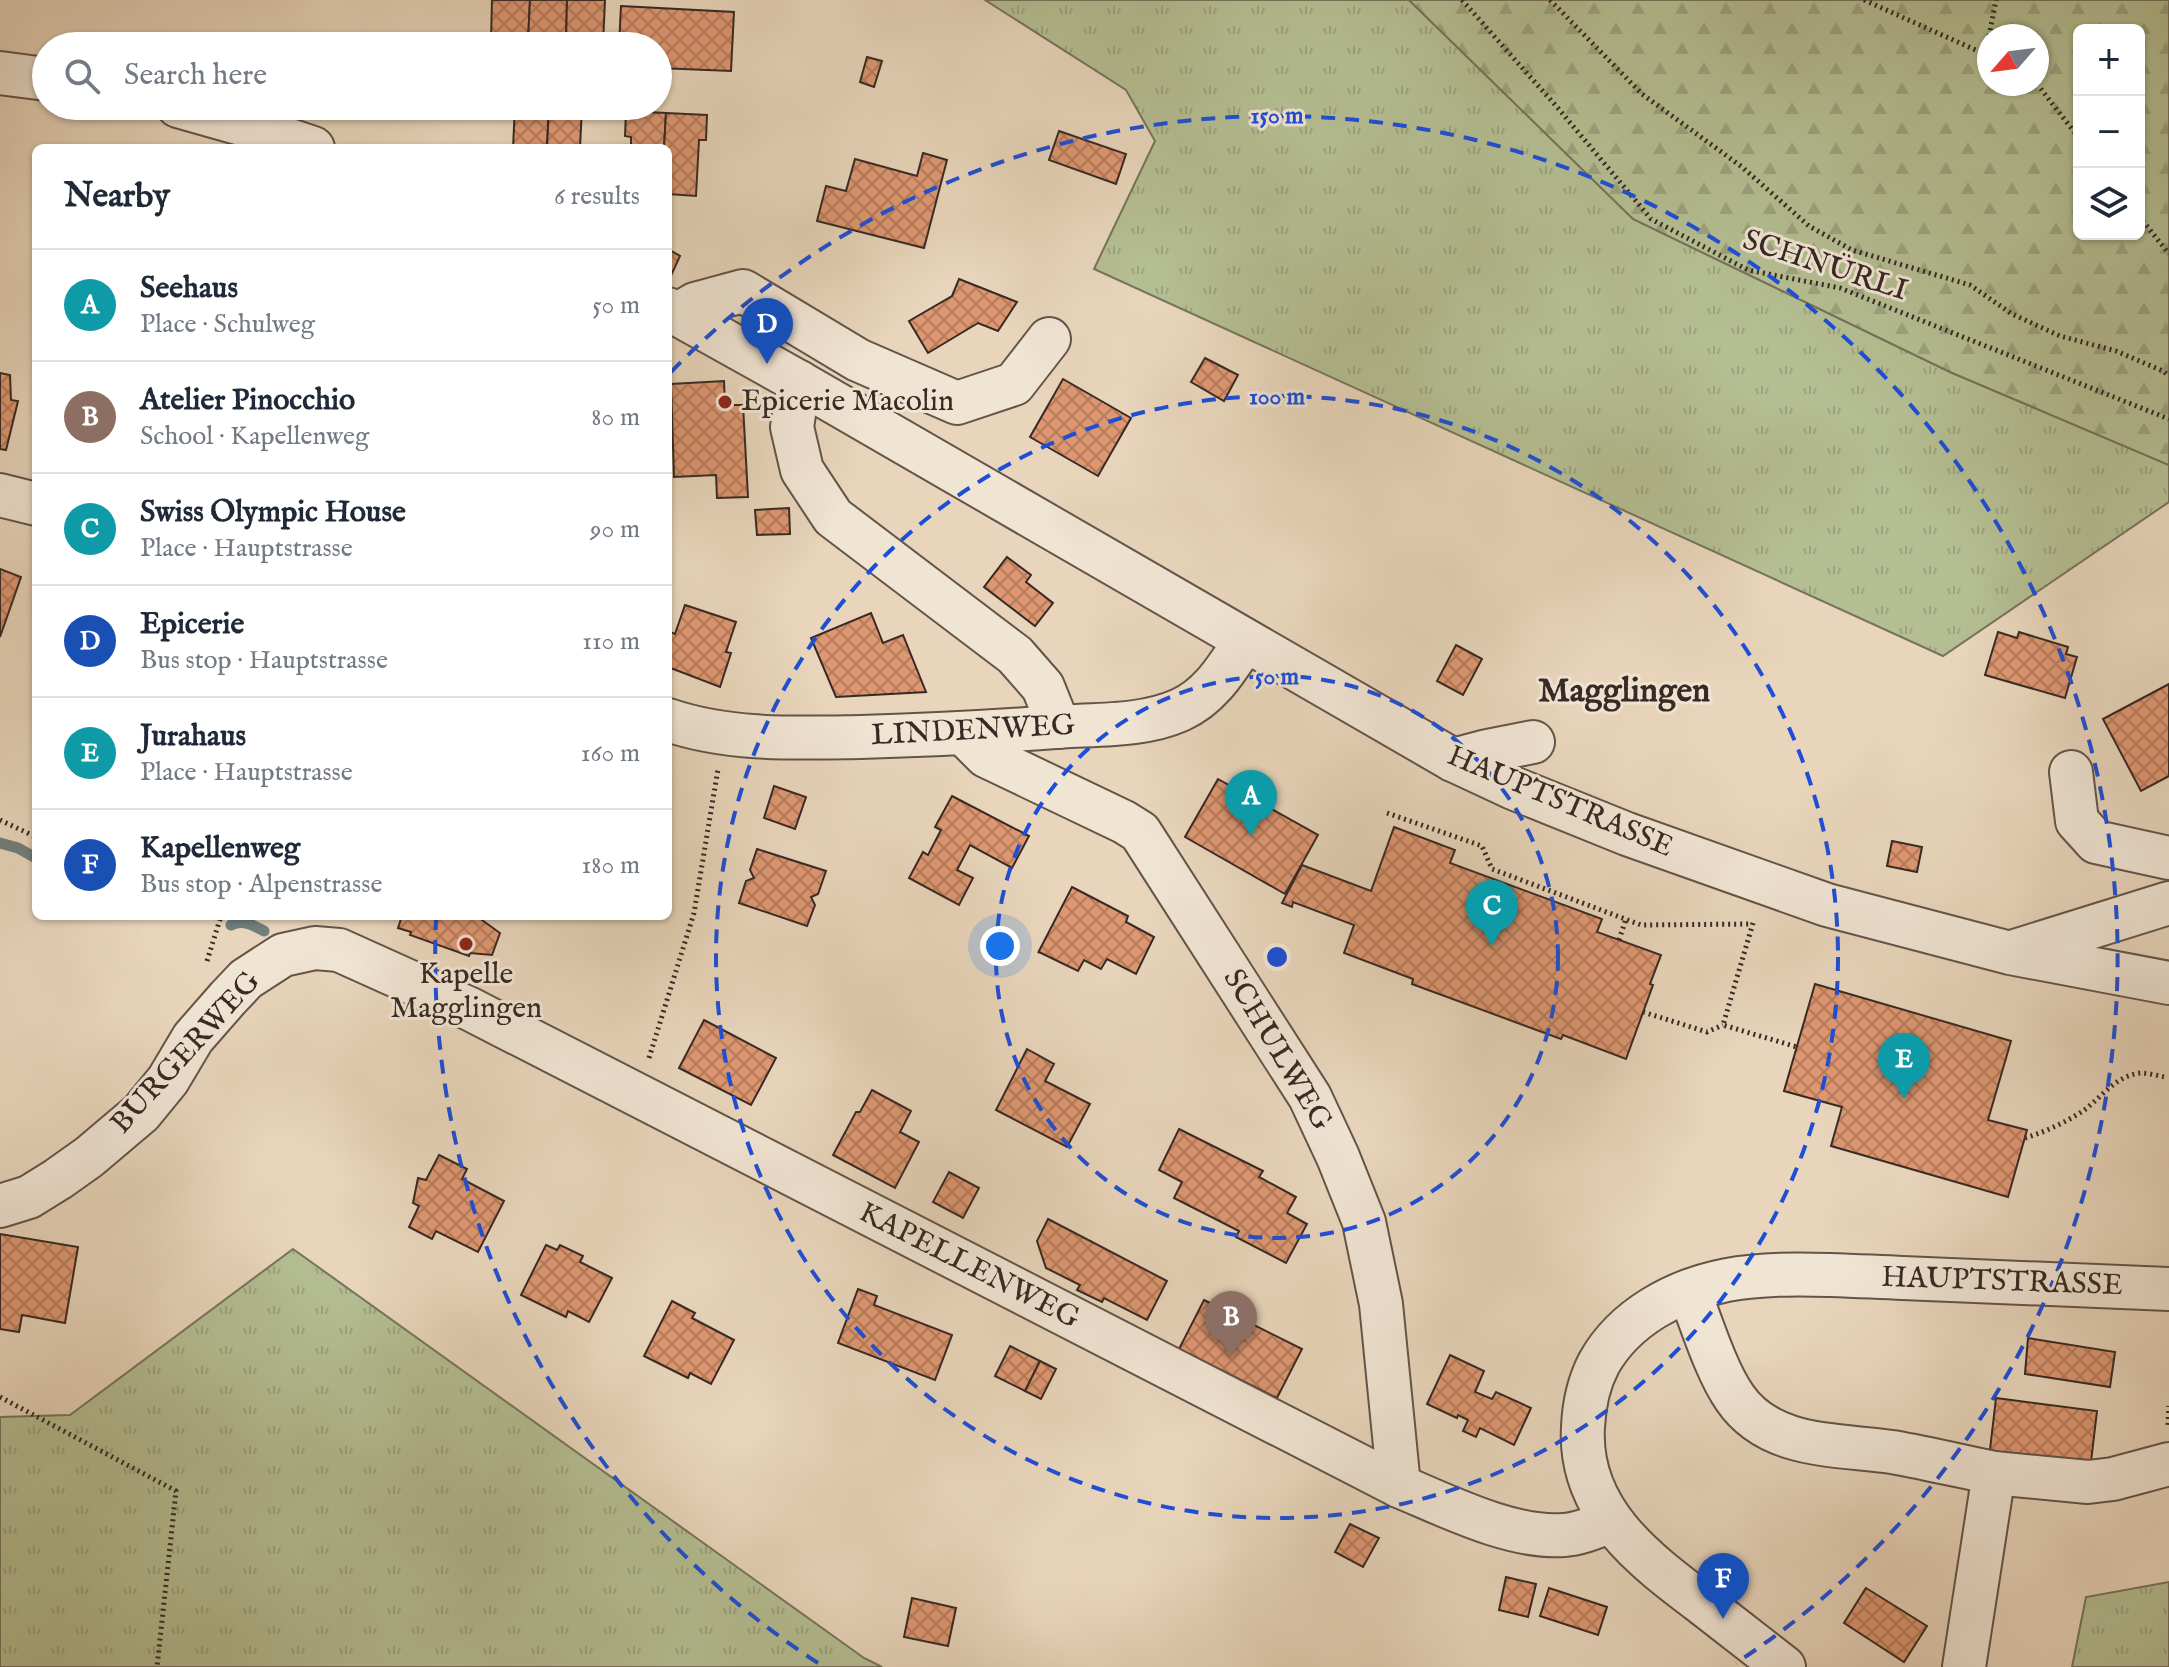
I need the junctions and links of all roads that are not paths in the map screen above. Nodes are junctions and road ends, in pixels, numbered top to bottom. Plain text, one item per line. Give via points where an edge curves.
1 (0, 73) edge
2 (32, 77) edge
3 (227, 120) edge
4 (301, 144) edge
5 (673, 312) edge
6 (1049, 339) dead end
7 (799, 382) junction
8 (0, 495) edge
9 (32, 503) edge
10 (1245, 641) junction
11 (672, 721) edge
12 (1059, 727) junction
13 (964, 734) junction
14 (1533, 742) dead end
15 (1453, 760) junction
16 (2071, 772) dead end
17 (2169, 858) edge
18 (2169, 903) edge
19 (339, 950) joint
20 (2010, 953) junction
21 (2169, 983) edge
22 (0, 1206) edge
23 (2169, 1289) edge
24 (1689, 1291) junction
25 (2169, 1464) edge
26 (1994, 1473) junction
27 (1399, 1486) junction
28 (1611, 1521) junction
29 (1784, 1667) edge
30 (1964, 1667) edge

1 - 2 street
3 - 4 street
5 - 6 street via 743,291 858,360 957,403 1014,384
5 - 7 street, HAUPTSTRASSE
7 - 10 street, HAUPTSTRASSE
7 - 12 street via 792,427 802,470 833,517 1015,655 1043,687
8 - 9 street
10 - 12 street, LINDENWEG via 1215,685 1178,711 1145,721
10 - 15 street, HAUPTSTRASSE
11 - 13 street, LINDENWEG via 784,739
12 - 13 street, LINDENWEG
13 - 27 street, SCHULWEG via 986,756 1140,832 1310,1097 1364,1222 1381,1304
14 - 15 street
15 - 20 street, HAUPTSTRASSE via 1627,834 1827,905
16 - 17 street via 2077,821 2096,842
18 - 20 street
19 - 22 street, BURGERWEG via 315,948 283,955 246,979 193,1038 141,1113 58,1179 29,1197
19 - 27 street, KAPELLENWEG via 470,1009
20 - 21 street, HAUPTSTRASSE
23 - 24 street, HAUPTSTRASSE via 1761,1276
24 - 26 street via 1725,1380 1757,1422 1820,1445 1891,1452
24 - 28 street, HAUPTSTRASSE via 1631,1324 1601,1360 1587,1391 1583,1433 1588,1476
25 - 26 street via 2088,1482
26 - 30 street
27 - 28 street, KAPELLENWEG via 1529,1534 1576,1534
28 - 29 street, HAUPTSTRASSE via 1635,1549

